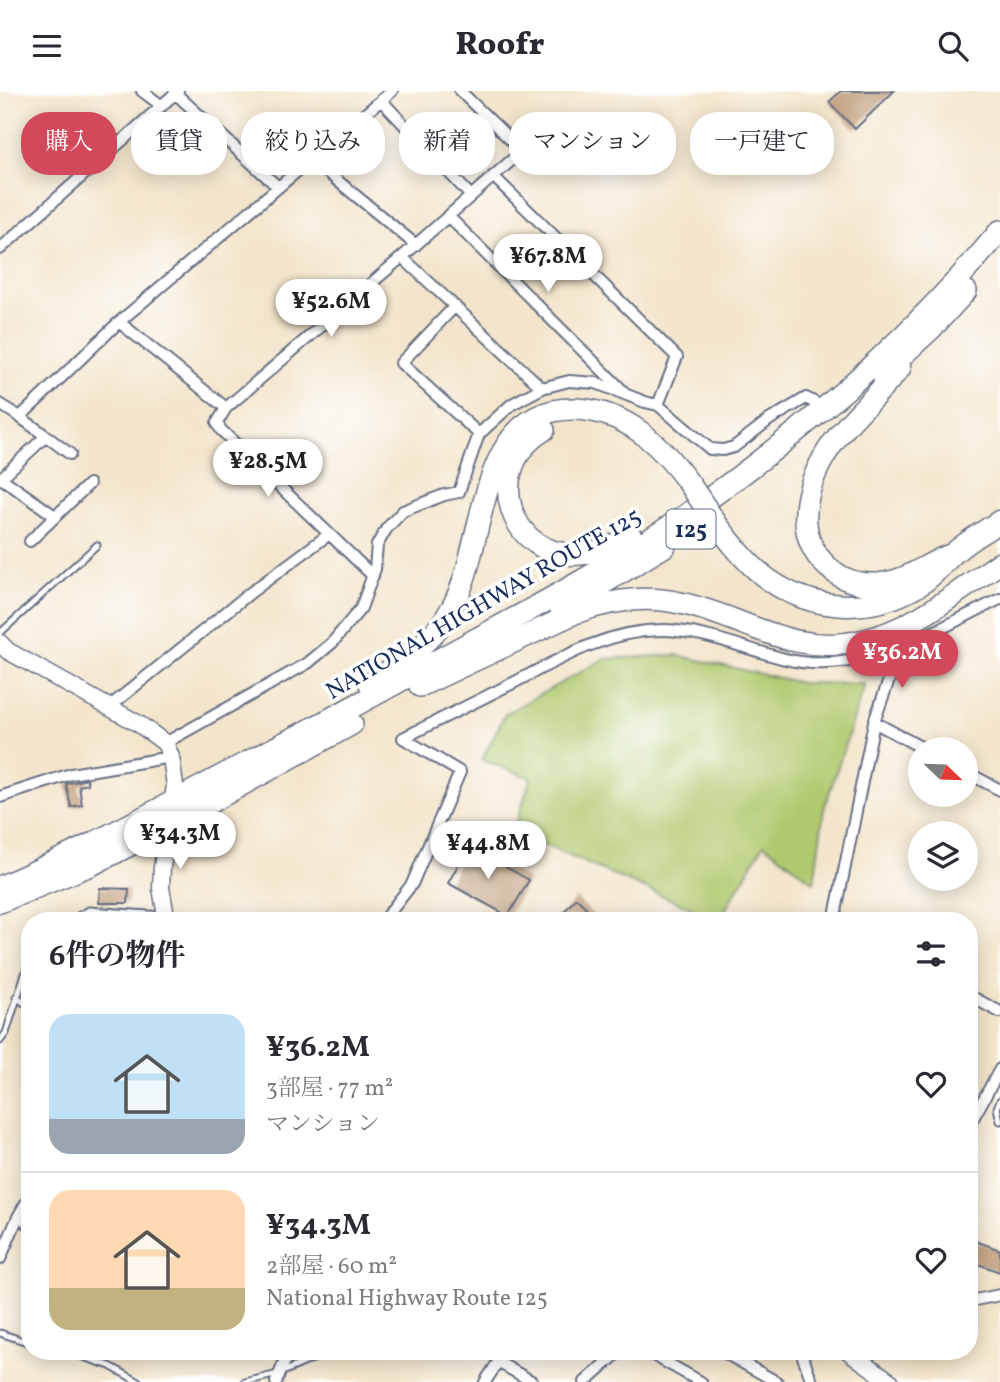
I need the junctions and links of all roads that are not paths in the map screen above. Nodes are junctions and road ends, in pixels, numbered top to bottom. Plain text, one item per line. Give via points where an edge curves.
1 (142, 91) edge
2 (391, 91) edge
3 (460, 91) edge
4 (177, 92) edge
5 (381, 100) junction
6 (162, 106) junction
7 (367, 112) edge
8 (292, 175) edge
9 (330, 175) edge
10 (493, 176) junction
11 (278, 187) junction
12 (471, 196) junction
13 (449, 216) junction
14 (1000, 231) edge
15 (416, 246) junction
16 (0, 249) edge
17 (1000, 253) edge
18 (402, 257) junction
19 (455, 306) junction
20 (119, 322) junction
21 (932, 328) junction
22 (542, 388) junction
23 (625, 393) junction
24 (0, 404) edge
25 (658, 405) junction
26 (226, 408) junction
27 (825, 408) junction
28 (20, 417) junction
29 (480, 434) junction
30 (46, 436) junction
31 (70, 454) dead end
32 (738, 478) junction
33 (1, 479) edge
34 (89, 484) dead end
35 (686, 489) junction
36 (55, 516) junction
37 (1000, 521) edge
38 (713, 529) junction
39 (328, 535) junction
40 (30, 541) dead end
41 (97, 545) dead end
42 (953, 554) junction
43 (1000, 563) edge
44 (373, 576) junction
45 (972, 581) junction
46 (1000, 599) edge
47 (0, 633) edge
48 (0, 643) edge
49 (900, 649) junction
50 (420, 686) junction
51 (109, 707) junction
52 (874, 722) junction
53 (908, 740) edge
54 (279, 746) junction
55 (168, 750) junction
56 (978, 778) edge
57 (1000, 790) edge
58 (0, 797) edge
59 (173, 803) junction
60 (169, 825) junction
61 (0, 887) edge
62 (0, 902) edge
63 (85, 912) edge
64 (108, 912) edge
65 (165, 912) edge
66 (390, 912) edge
67 (836, 912) edge
68 (21, 983) edge
69 (16, 997) junction
70 (978, 1000) edge
71 (21, 1001) edge
72 (1000, 1012) edge
73 (0, 1041) edge
74 (1000, 1069) edge
75 (1000, 1100) edge
76 (978, 1109) edge
77 (1000, 1121) edge
78 (21, 1212) edge
79 (18, 1217) junction
80 (21, 1220) edge
81 (0, 1259) edge
82 (1000, 1296) edge
83 (978, 1300) edge
84 (0, 1333) edge
85 (21, 1340) edge
86 (92, 1360) edge
87 (285, 1360) edge
88 (311, 1360) edge
89 (611, 1360) edge
90 (662, 1360) edge
91 (737, 1360) edge
92 (803, 1360) edge
93 (860, 1360) edge
94 (277, 1378) edge
95 (591, 1380) edge
96 (808, 1381) edge
97 (139, 1382) edge
98 (245, 1382) edge
99 (485, 1382) edge
100 (533, 1382) edge
101 (701, 1382) edge
102 (777, 1382) edge
103 (891, 1382) edge

1 - 6 street
2 - 5 street
3 - 10 street via 522,151
4 - 6 street
4 - 11 street
5 - 7 street
5 - 12 street
6 - 16 street
8 - 11 street
9 - 15 street
10 - 12 street
10 - 25 street via 677,357
11 - 20 street
12 - 13 street
13 - 15 street
13 - 23 street
14 - 27 highway, NATIONAL HIGHWAY ROUTE 125 / 125 via 923,315
15 - 18 street
17 - 21 highway, NATIONAL HIGHWAY ROUTE 125 / 125
18 - 19 street
18 - 26 street
19 - 22 street
19 - 29 street via 401,363
20 - 26 street
20 - 28 street
21 - 42 highway via 832,443 808,493 805,521 818,558 836,574 859,583 900,580
21 - 50 highway, NATIONAL HIGHWAY ROUTE 125 / 125 via 836,416 695,527 605,584
22 - 23 street via 569,381 596,383
22 - 29 street via 512,404
23 - 25 street
24 - 28 street
25 - 27 street via 710,449 723,450 806,398
26 - 39 street via 217,423 221,430
27 - 32 highway, NATIONAL HIGHWAY ROUTE 125 / 125
28 - 30 street
29 - 44 street via 459,492 403,511 377,545
30 - 31 street
30 - 33 street
32 - 35 highway via 636,535 582,554 554,551 531,537 515,519 508,485 516,457 533,437 568,422 582,422 634,442
32 - 54 highway, NATIONAL HIGHWAY ROUTE 125 / 125 via 649,540 549,600
33 - 36 street
34 - 36 street
35 - 38 highway, bridge
35 - 54 highway via 667,454 638,430 611,416 572,409 533,420 512,436 498,459 467,573 454,605 435,633 403,662
36 - 40 street
37 - 42 highway
38 - 42 highway via 769,580 811,601 835,606 875,603 904,593 919,586
38 - 45 highway via 740,570 759,586 790,605 819,615 845,619 873,616
39 - 44 street
39 - 51 street
41 - 47 lane
43 - 45 highway
44 - 55 street via 361,608 332,643 308,663
45 - 50 highway via 944,603 891,632 833,645 783,639 679,602 644,599 610,603 575,614
46 - 49 street
48 - 51 street
49 - 52 street
49 - 66 street via 816,664 661,630 617,637 575,650 403,738 460,772 412,884
50 - 60 highway, NATIONAL HIGHWAY ROUTE 125 / 125
51 - 55 street via 139,724
52 - 53 street
52 - 67 street
54 - 59 highway, NATIONAL HIGHWAY ROUTE 125 / 125
55 - 58 street via 71,773
55 - 59 street
56 - 57 street
59 - 60 street
59 - 61 highway, NATIONAL HIGHWAY ROUTE 125 / 125
60 - 62 highway, NATIONAL HIGHWAY ROUTE 125 / 125 via 93,864
60 - 65 street via 161,888
63 - 64 lane
68 - 69 lane
69 - 71 lane
69 - 73 lane
70 - 72 street
74 - 76 street
75 - 77 lane
78 - 79 street
79 - 80 lane
79 - 81 street
82 - 83 street
84 - 85 lane
86 - 97 lane
87 - 94 street
88 - 94 lane
89 - 95 street
90 - 101 street
91 - 102 street
92 - 96 street
93 - 103 street
94 - 98 lane
99 - 100 street via 498,1362

